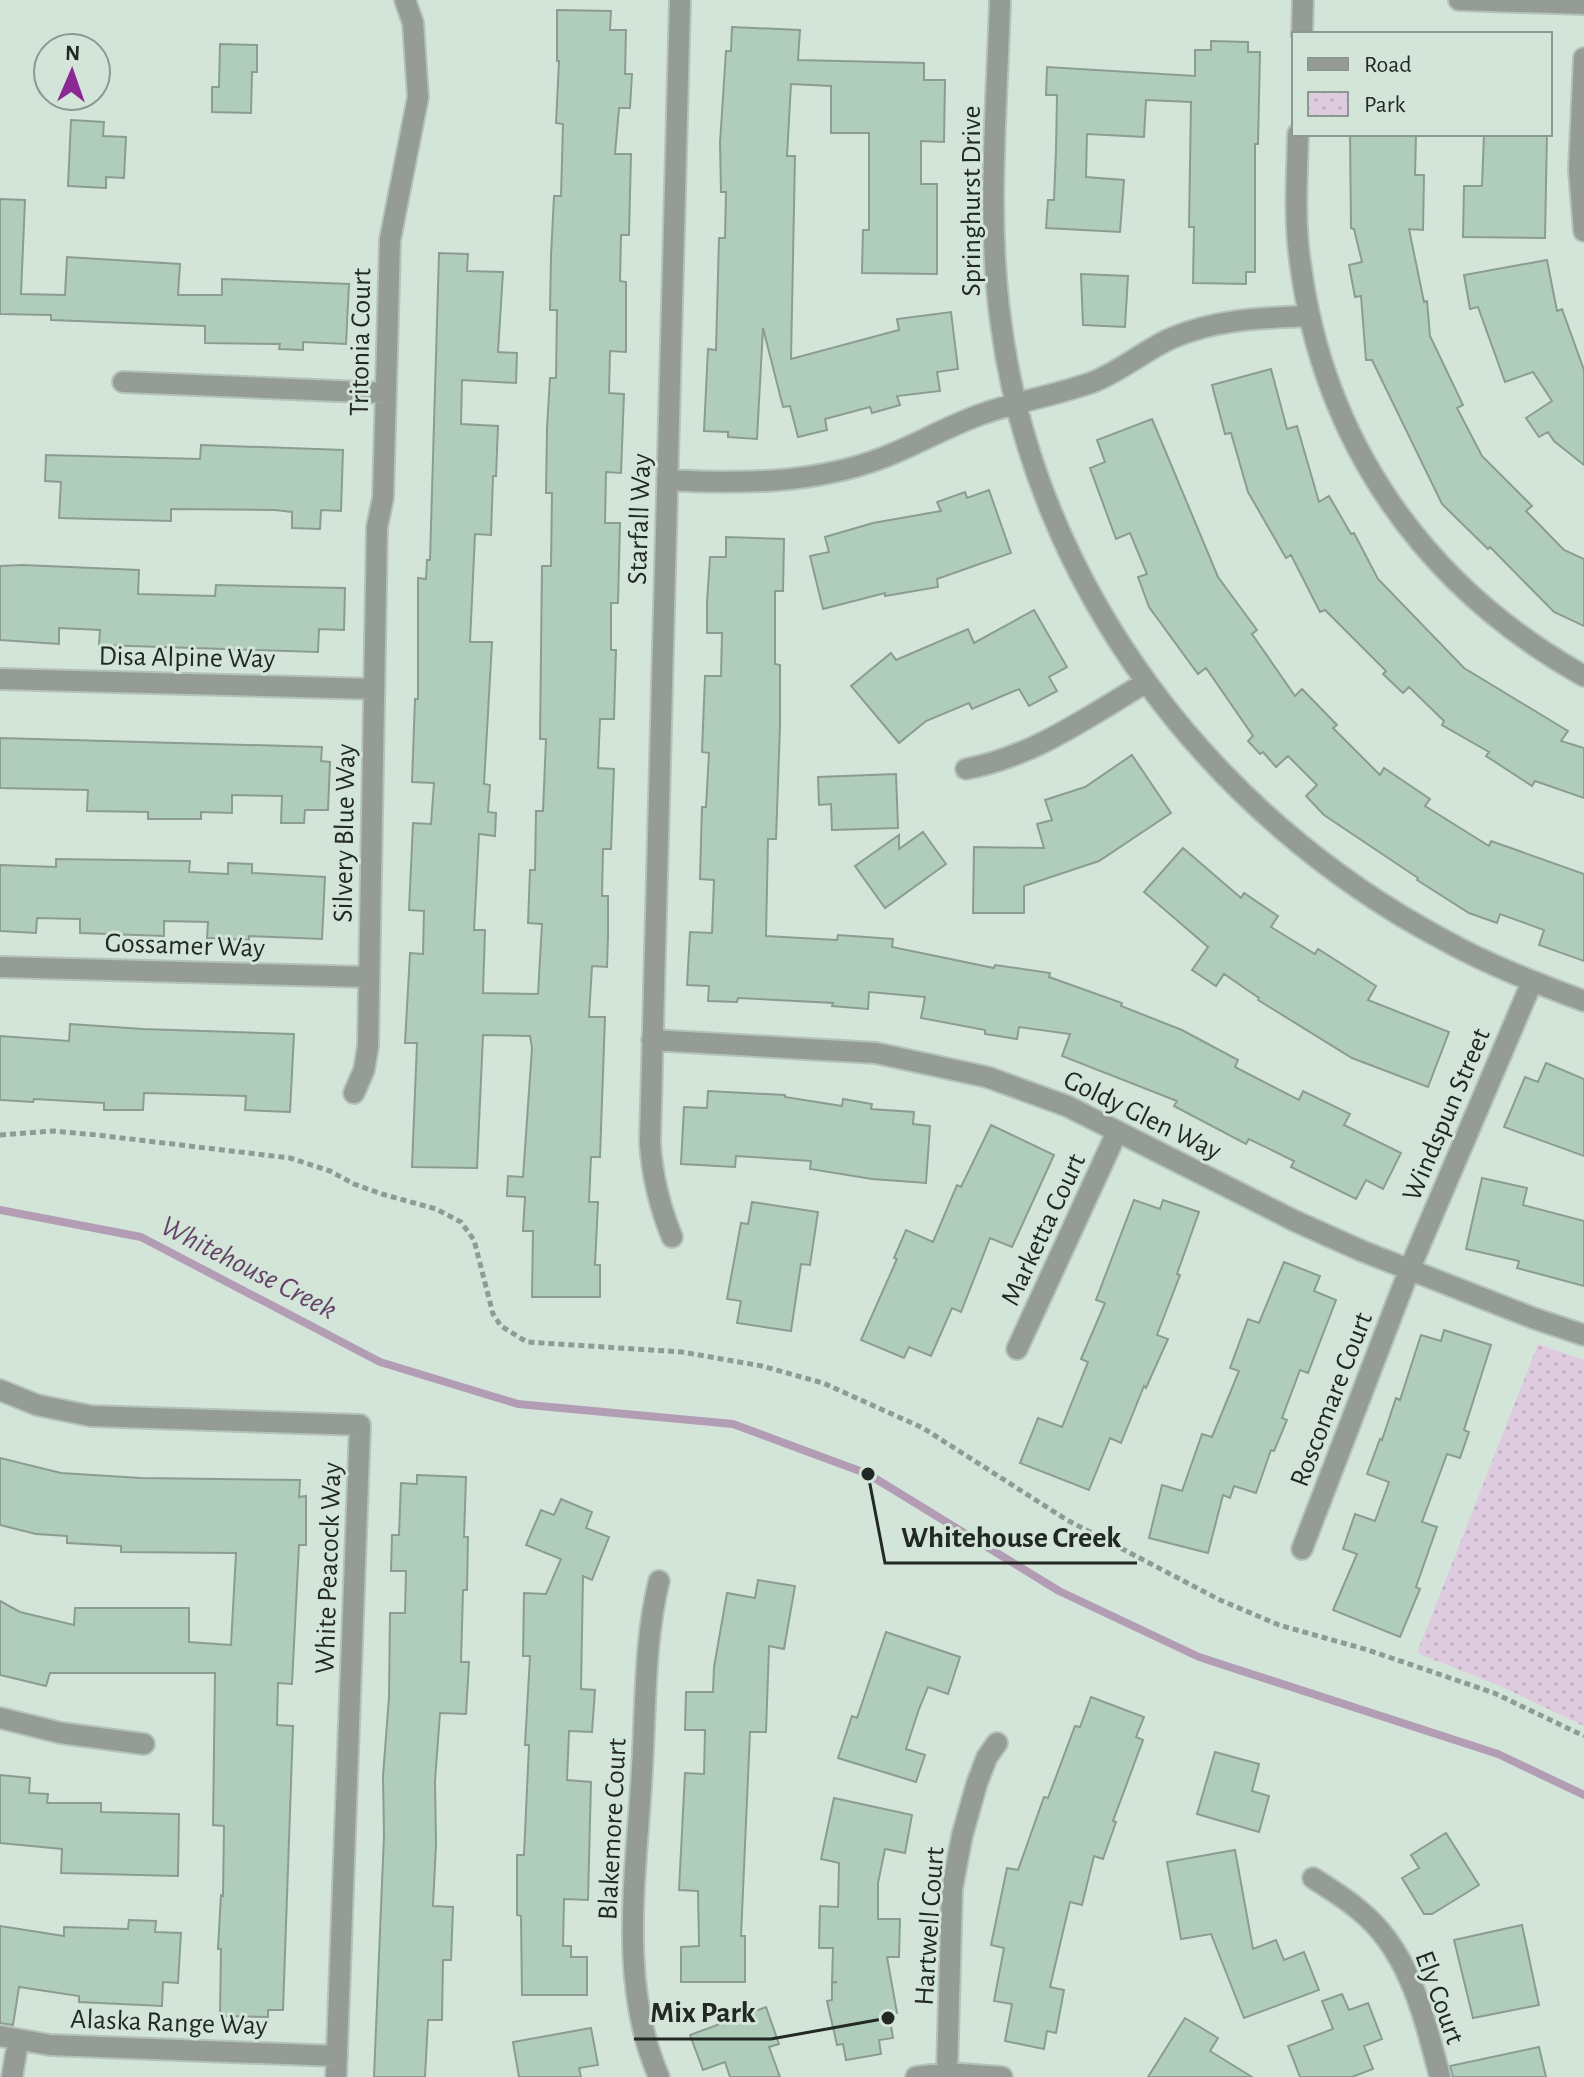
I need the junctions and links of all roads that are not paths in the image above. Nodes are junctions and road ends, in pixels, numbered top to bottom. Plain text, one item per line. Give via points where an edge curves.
1 (405, 0) edge
2 (680, 0) edge
3 (1000, 0) edge
4 (1303, 0) edge
5 (1459, 0) edge
6 (1584, 4) edge
7 (1302, 32) edge
8 (1584, 58) edge
9 (1298, 136) edge
10 (1584, 231) edge
11 (1309, 316) junction
12 (123, 382) dead end
13 (386, 393) junction
14 (1015, 402) junction
15 (667, 480) junction
16 (1584, 676) edge
17 (0, 679) edge
18 (1145, 683) junction
19 (373, 689) junction
20 (966, 769) dead end
21 (0, 967) edge
22 (369, 977) junction
23 (1532, 982) junction
24 (1584, 1001) edge
25 (652, 1040) junction
26 (354, 1093) dead end
27 (1117, 1132) junction
28 (672, 1237) dead end
29 (1410, 1268) junction
30 (1584, 1335) edge
31 (1017, 1349) dead end
32 (0, 1390) edge
33 (1302, 1549) dead end
34 (659, 1581) dead end
35 (0, 1718) edge
36 (997, 1743) dead end
37 (144, 1744) dead end
38 (1313, 1878) dead end
39 (9, 2038) edge
40 (337, 2056) junction
41 (947, 2073) junction
42 (12, 2077) edge
43 (336, 2077) edge
44 (659, 2077) edge
45 (916, 2077) edge
46 (1002, 2077) edge
47 (1440, 2077) edge

1 - 13 street, Tritonia Court via 413,23 418,97 390,240
2 - 15 street, Starfall Way
3 - 14 street, Springhurst Drive via 995,272
4 - 7 street
5 - 6 street
8 - 10 street via 1579,170
9 - 11 street via 1299,260
11 - 14 street via 1198,328 1096,381
11 - 16 street via 1324,371 1358,449 1420,544 1502,623
12 - 13 street
13 - 19 street, Tritonia Court
14 - 15 street via 855,467 765,482
14 - 18 street, Springhurst Drive via 1061,537 1098,611
15 - 25 street, Starfall Way
17 - 19 street, Disa Alpine Way
18 - 20 street via 1021,754
18 - 23 street, Springhurst Drive via 1194,743 1285,833 1389,908
19 - 22 street, Silvery Blue Way
21 - 22 street, Gossamer Way
22 - 26 street, Silvery Blue Way via 368,1046
23 - 24 street, Springhurst Drive
23 - 29 street, Windspun Street
25 - 27 street, Goldy Glen Way via 876,1053 987,1077 1067,1106
25 - 28 street, Starfall Way via 652,1172
27 - 29 street, Goldy Glen Way via 1295,1221
27 - 31 street, Marketta Court
29 - 30 street, Goldy Glen Way
29 - 33 street, Roscomare Court
32 - 40 street, White Peacock Way via 37,1405 91,1416 360,1425
34 - 44 street, Blakemore Court via 649,1637 634,1934 640,2019
35 - 37 street
36 - 41 street, Hartwell Court via 977,1783 952,1889
38 - 47 street, Ely Court via 1361,1911 1403,1963
39 - 40 street, Alaska Range Way via 50,2045
39 - 42 street
40 - 43 street, White Peacock Way
41 - 45 street
41 - 46 street

